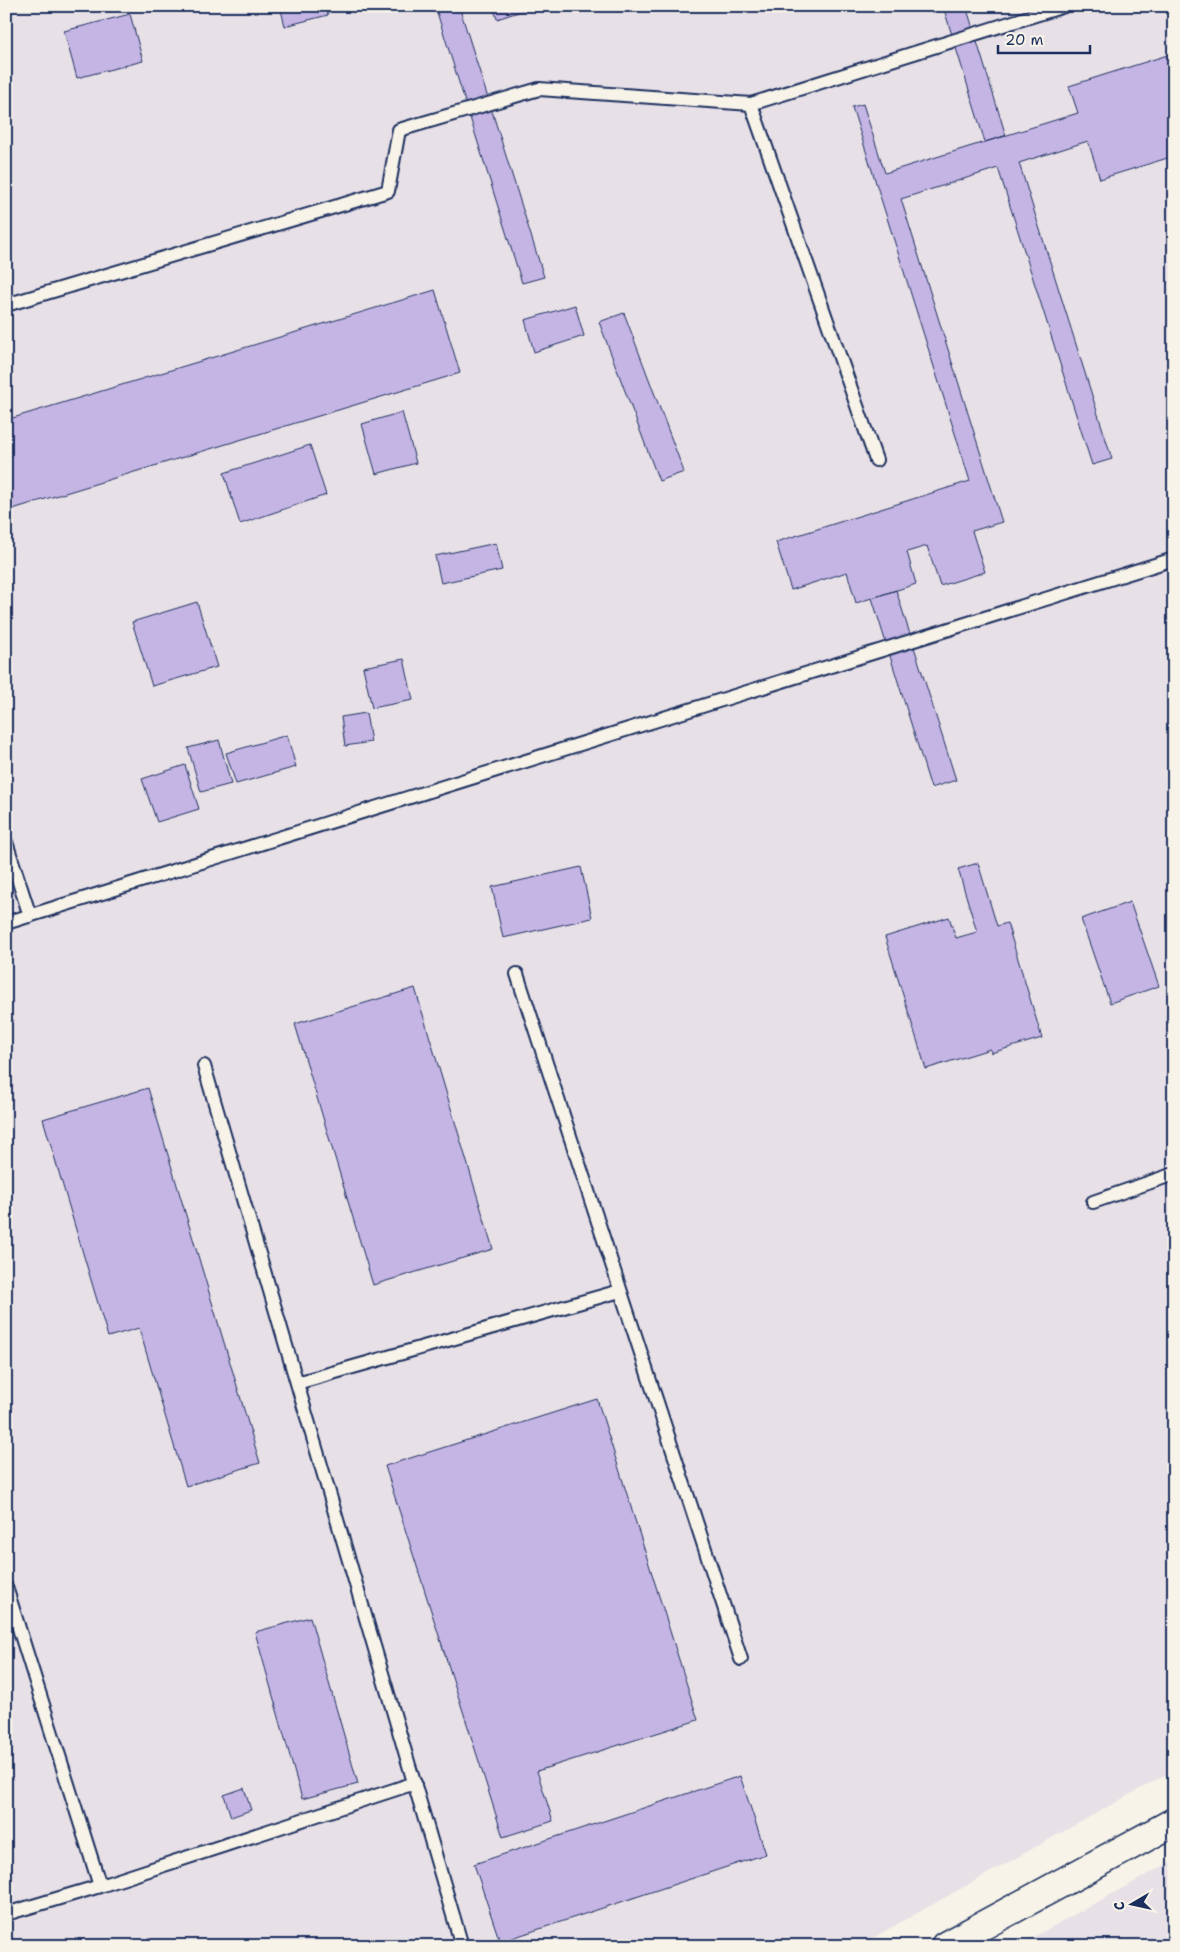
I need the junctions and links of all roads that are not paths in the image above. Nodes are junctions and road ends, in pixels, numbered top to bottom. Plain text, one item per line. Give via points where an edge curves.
1 (1064, 6) edge
2 (751, 104) junction
3 (6, 305) edge
4 (876, 460) dead end
5 (1174, 559) edge
6 (6, 842) edge
7 (30, 916) junction
8 (6, 923) edge
9 (517, 974) dead end
10 (204, 1066) dead end
11 (1174, 1174) edge
12 (1093, 1202) dead end
13 (620, 1291) junction
14 (297, 1383) junction
15 (6, 1587) edge
16 (741, 1659) dead end
17 (415, 1783) junction
18 (1174, 1822) edge
19 (100, 1886) junction
20 (6, 1914) edge
21 (462, 1946) edge
22 (945, 1946) edge

1 - 2 lane
2 - 3 lane via 539,88 399,130 388,192
2 - 4 lane
5 - 7 lane
6 - 7 lane
7 - 8 lane
9 - 13 lane
10 - 14 lane
11 - 12 lane
13 - 14 lane
13 - 16 lane
14 - 17 lane
15 - 19 lane
17 - 19 lane
17 - 21 lane
18 - 22 street
19 - 20 lane

